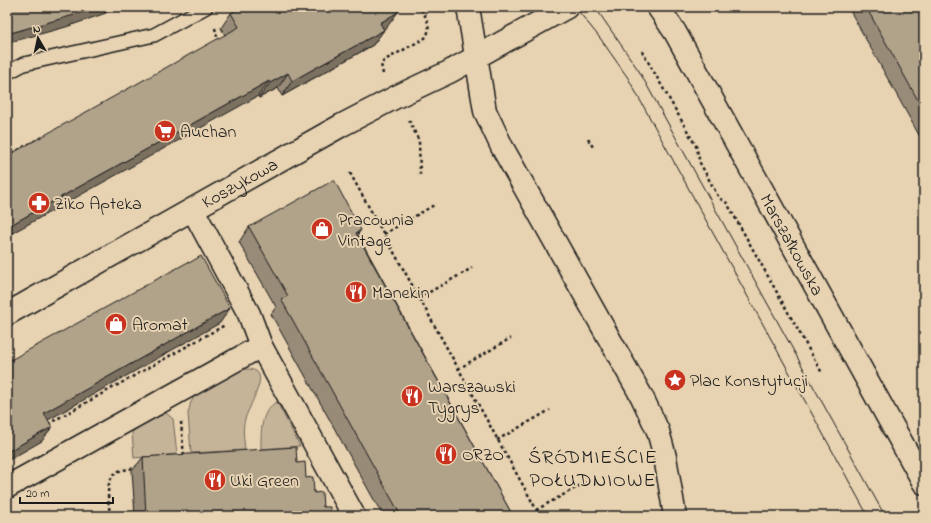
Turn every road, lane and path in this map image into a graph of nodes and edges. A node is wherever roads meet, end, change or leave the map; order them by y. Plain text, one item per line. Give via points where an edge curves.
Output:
1 (206, 7) edge
2 (420, 7) edge
3 (468, 7) edge
4 (567, 7) edge
5 (658, 7) edge
6 (214, 24) dead end
7 (211, 45) edge
8 (642, 51) dead end
9 (476, 57) junction
10 (382, 72) dead end
11 (7, 73) edge
12 (412, 126) dead end
13 (41, 137) edge
14 (588, 139) dead end
15 (593, 147) dead end
16 (7, 156) edge
17 (350, 173) dead end
18 (420, 175) dead end
19 (436, 204) dead end
20 (193, 210) junction
21 (384, 234) junction
22 (472, 268) dead end
23 (419, 298) junction
24 (7, 314) edge
25 (230, 322) edge
26 (511, 338) dead end
27 (261, 346) junction
28 (458, 369) junction
29 (822, 373) dead end
30 (178, 392) junction
31 (550, 410) dead end
32 (46, 424) edge
33 (498, 440) junction
34 (185, 461) edge
35 (140, 464) dead end
36 (590, 480) dead end
37 (924, 483) edge
38 (7, 487) edge
39 (536, 510) junction
40 (842, 512) dead end
41 (838, 514) dead end
42 (110, 516) edge
43 (354, 516) edge
44 (540, 516) edge
45 (675, 516) edge

1 - 11 lane via 154,35 24,64
2 - 10 path via 427,19 428,34 385,60 381,64
3 - 9 street
4 - 9 street
5 - 37 street, Marszałkowska via 675,32
6 - 7 path via 218,41
8 - 29 path via 696,146 700,163 719,198 727,203
9 - 20 street, Koszykowa via 354,119
9 - 45 street via 485,111 495,133 642,397 658,431 671,484
12 - 18 path via 419,142
13 - 16 path
14 - 15 path
17 - 21 path
19 - 21 path
20 - 24 street, Koszykowa
20 - 27 street via 250,314
21 - 23 path
22 - 23 path
23 - 28 path
25 - 32 path
26 - 28 path
27 - 30 street
27 - 43 street
28 - 33 path
30 - 34 path
30 - 38 street
31 - 33 path
33 - 39 path
35 - 42 path via 112,476 108,489
36 - 39 path
39 - 44 path
40 - 41 path

